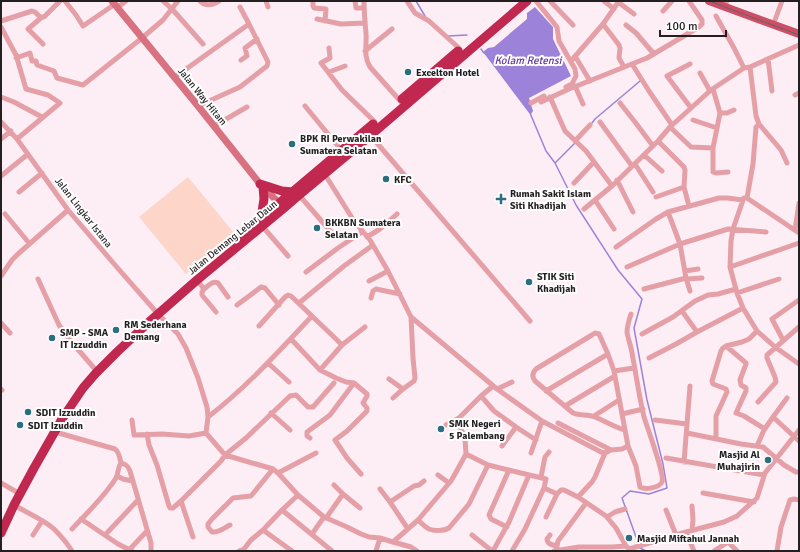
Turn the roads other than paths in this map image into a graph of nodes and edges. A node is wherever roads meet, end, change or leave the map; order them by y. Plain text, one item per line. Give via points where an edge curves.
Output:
1 (60, 1) edge
2 (65, 1) edge
3 (126, 1) edge
4 (163, 1) edge
5 (178, 1) edge
6 (200, 1) edge
7 (219, 1) edge
8 (266, 1) edge
9 (313, 1) edge
10 (355, 1) edge
11 (364, 1) edge
12 (407, 1) edge
13 (518, 1) edge
14 (526, 1) edge
15 (536, 1) edge
16 (550, 1) edge
17 (604, 1) edge
18 (672, 1) edge
19 (689, 1) edge
20 (709, 1) edge
21 (782, 1) edge
22 (619, 2) edge
23 (724, 2) edge
24 (115, 4) edge
25 (240, 7) dead end
26 (268, 7) dead end
27 (364, 8) junction
28 (172, 9) junction
29 (614, 9) junction
30 (663, 11) dead end
31 (634, 14) dead end
32 (716, 16) dead end
33 (42, 17) junction
34 (317, 18) dead end
35 (775, 20) junction
36 (1, 21) edge
37 (324, 21) junction
38 (365, 23) junction
39 (249, 24) junction
40 (603, 24) junction
41 (573, 25) dead end
42 (626, 25) dead end
43 (1, 27) edge
44 (799, 28) edge
45 (392, 29) dead end
46 (799, 34) edge
47 (142, 38) junction
48 (257, 39) junction
49 (43, 44) dead end
50 (203, 44) dead end
51 (799, 45) edge
52 (329, 48) dead end
53 (460, 49) junction
54 (365, 51) junction
55 (654, 54) junction
56 (575, 56) junction
57 (16, 59) junction
58 (768, 59) junction
59 (241, 60) dead end
60 (571, 61) junction
61 (632, 64) junction
62 (690, 64) dead end
63 (345, 66) dead end
64 (624, 67) junction
65 (750, 67) junction
66 (744, 68) junction
67 (329, 72) junction
68 (700, 73) dead end
69 (175, 77) junction
70 (590, 81) junction
71 (575, 86) junction
72 (711, 90) junction
73 (772, 91) dead end
74 (1, 97) edge
75 (550, 97) junction
76 (541, 102) dead end
77 (402, 103) junction
78 (531, 103) dead end
79 (620, 103) dead end
80 (583, 104) dead end
81 (198, 106) junction
82 (305, 106) dead end
83 (247, 107) dead end
84 (691, 108) junction
85 (734, 110) dead end
86 (720, 114) junction
87 (42, 117) junction
88 (693, 120) dead end
89 (1, 122) edge
90 (375, 122) junction
91 (600, 122) dead end
92 (759, 124) junction
93 (590, 125) dead end
94 (214, 126) junction
95 (671, 126) junction
96 (717, 128) junction
97 (11, 131) junction
98 (370, 135) junction
99 (1, 139) edge
100 (17, 139) junction
101 (576, 141) junction
102 (658, 141) junction
103 (653, 146) junction
104 (713, 148) junction
105 (342, 151) junction
106 (28, 154) junction
107 (644, 155) junction
108 (594, 162) junction
109 (787, 163) dead end
110 (634, 165) junction
111 (322, 171) junction
112 (662, 171) dead end
113 (728, 172) dead end
114 (42, 173) junction
115 (1, 176) edge
116 (617, 180) junction
117 (574, 183) dead end
118 (262, 186) junction
119 (612, 186) junction
120 (684, 187) junction
121 (19, 192) dead end
122 (296, 193) junction
123 (745, 199) junction
124 (595, 200) junction
125 (799, 203) edge
126 (282, 206) junction
127 (689, 206) junction
128 (584, 209) dead end
129 (68, 210) junction
130 (633, 212) dead end
131 (668, 212) junction
132 (5, 214) dead end
133 (397, 214) dead end
134 (262, 222) junction
135 (614, 229) dead end
136 (733, 229) junction
137 (797, 231) edge
138 (362, 232) junction
139 (766, 232) dead end
140 (332, 233) dead end
141 (367, 237) junction
142 (29, 243) junction
143 (799, 243) edge
144 (680, 244) junction
145 (373, 245) junction
146 (616, 247) dead end
147 (288, 256) dead end
148 (627, 267) dead end
149 (730, 267) junction
150 (698, 269) dead end
151 (388, 270) junction
152 (685, 271) junction
153 (306, 272) dead end
154 (1, 276) edge
155 (686, 278) junction
156 (702, 278) dead end
157 (38, 279) dead end
158 (779, 279) dead end
159 (197, 280) junction
160 (369, 281) dead end
161 (204, 289) junction
162 (644, 289) dead end
163 (690, 291) dead end
164 (737, 291) junction
165 (400, 294) junction
166 (228, 297) dead end
167 (371, 298) dead end
168 (799, 300) edge
169 (299, 303) junction
170 (237, 305) dead end
171 (279, 305) junction
172 (743, 308) junction
173 (682, 311) junction
174 (157, 312) junction
175 (216, 312) dead end
176 (630, 314) dead end
177 (312, 316) junction
178 (411, 317) junction
179 (530, 321) dead end
180 (1, 323) edge
181 (259, 326) dead end
182 (365, 327) dead end
183 (799, 327) edge
184 (757, 331) junction
185 (697, 332) junction
186 (10, 333) dead end
187 (642, 334) dead end
188 (291, 339) junction
189 (784, 340) junction
190 (342, 345) junction
191 (726, 346) junction
192 (775, 347) junction
193 (608, 354) junction
194 (649, 358) dead end
195 (268, 363) junction
196 (799, 364) edge
197 (94, 368) junction
198 (634, 368) junction
199 (320, 370) junction
200 (614, 374) junction
201 (389, 378) dead end
202 (289, 382) dead end
203 (512, 382) dead end
204 (334, 383) dead end
205 (354, 383) junction
206 (690, 386) dead end
207 (495, 388) junction
208 (403, 389) junction
209 (546, 391) junction
210 (481, 396) junction
211 (393, 398) dead end
212 (787, 398) dead end
213 (619, 400) junction
214 (758, 402) dead end
215 (565, 406) junction
216 (643, 409) junction
217 (271, 413) junction
218 (622, 414) junction
219 (594, 416) junction
220 (208, 417) junction
221 (773, 417) junction
222 (459, 418) junction
223 (132, 420) dead end
224 (655, 420) dead end
225 (542, 421) junction
226 (558, 423) dead end
227 (687, 424) junction
228 (446, 425) dead end
229 (516, 427) junction
230 (765, 429) junction
231 (290, 430) dead end
232 (625, 430) junction
233 (799, 430) edge
234 (55, 432) junction
235 (206, 433) junction
236 (572, 433) junction
237 (686, 433) junction
238 (147, 434) junction
239 (794, 437) junction
240 (310, 438) dead end
241 (716, 439) junction
242 (536, 440) junction
243 (799, 441) edge
244 (502, 446) dead end
245 (628, 446) junction
246 (757, 446) junction
247 (611, 450) junction
248 (549, 452) dead end
249 (316, 453) dead end
250 (532, 453) dead end
251 (605, 453) junction
252 (466, 454) junction
253 (225, 455) junction
254 (666, 458) dead end
255 (776, 458) junction
256 (684, 462) junction
257 (121, 463) junction
258 (488, 465) junction
259 (273, 469) junction
260 (509, 470) junction
261 (799, 472) edge
262 (278, 473) junction
263 (361, 474) dead end
264 (438, 475) dead end
265 (529, 475) junction
266 (764, 475) junction
267 (117, 476) junction
268 (541, 477) junction
269 (132, 481) junction
270 (424, 481) dead end
271 (1, 483) edge
272 (449, 483) junction
273 (334, 485) dead end
274 (544, 488) junction
275 (380, 489) dead end
276 (18, 492) junction
277 (703, 493) dead end
278 (343, 494) junction
279 (557, 494) junction
280 (298, 495) junction
281 (578, 497) junction
282 (138, 500) junction
283 (799, 500) edge
284 (181, 501) junction
285 (390, 502) junction
286 (754, 502) junction
287 (586, 503) junction
288 (14, 505) junction
289 (692, 506) dead end
290 (360, 508) dead end
291 (625, 509) dead end
292 (282, 510) junction
293 (666, 510) dead end
294 (325, 517) junction
295 (546, 517) dead end
296 (607, 517) junction
297 (1, 519) edge
298 (81, 519) junction
299 (418, 520) junction
300 (42, 521) junction
301 (230, 525) dead end
302 (507, 527) junction
303 (408, 528) junction
304 (72, 529) dead end
305 (147, 530) junction
306 (264, 530) junction
307 (692, 530) junction
308 (1, 532) edge
309 (686, 532) junction
310 (312, 534) junction
311 (33, 535) dead end
312 (472, 535) dead end
313 (550, 535) dead end
314 (676, 535) junction
315 (105, 536) junction
316 (193, 537) dead end
317 (380, 538) junction
318 (393, 542) junction
319 (630, 548) edge
320 (556, 549) edge
321 (130, 550) edge
322 (243, 550) edge
323 (72, 551) edge
324 (151, 551) edge
325 (292, 551) edge
326 (332, 551) edge
327 (376, 551) edge
328 (417, 551) edge
329 (493, 551) edge
330 (512, 551) edge
331 (694, 551) edge
332 (714, 551) edge
333 (737, 551) edge
334 (777, 551) edge

1 - 33 street
2 - 24 street via 83,26
3 - 24 street
4 - 28 street
5 - 28 street
6 - 7 street via 208,5
8 - 26 street
9 - 37 street via 314,8 326,9
10 - 27 street via 356,8
11 - 27 street
12 - 53 street via 415,13 429,21
13 - 53 highway, Jalan Demang Lebar Daun
14 - 77 highway, Jalan Demang Lebar Daun
15 - 60 street via 557,27 559,41
16 - 41 street
17 - 29 street
18 - 30 street
19 - 55 street via 702,24
20 - 46 main road
21 - 35 street
22 - 29 street
22 - 31 street
23 - 35 main road
24 - 47 street, Jalan Way Hitam
25 - 39 street
27 - 38 street
28 - 47 street
28 - 50 street
29 - 40 street
32 - 66 street
33 - 36 street via 30,11
33 - 49 street via 28,29
34 - 37 street
35 - 44 main road
37 - 38 street via 341,24
38 - 54 street
39 - 48 street
39 - 69 street
40 - 56 street
40 - 64 street via 619,45
42 - 55 street
43 - 57 street
45 - 54 street
47 - 57 street via 83,85 56,78 54,71 32,61 30,52
47 - 69 street, Jalan Way Hitam
48 - 59 street via 245,48 247,55
48 - 81 street via 268,62 267,66 240,87
51 - 58 street
52 - 67 street via 330,58 322,63
53 - 77 highway, Jalan Demang Lebar Daun
54 - 77 street via 370,67
55 - 61 street
56 - 60 street
56 - 70 street
57 - 87 street via 26,89 48,95 60,103
58 - 65 street
58 - 73 street
60 - 78 street via 576,72 572,84
61 - 64 street
61 - 95 street
62 - 84 street via 668,76
63 - 67 street
64 - 70 street
65 - 66 street
65 - 92 street
66 - 72 street
67 - 90 street via 342,90
68 - 72 street
69 - 81 street, Jalan Way Hitam
70 - 71 street
71 - 75 street
71 - 80 street
72 - 84 street
72 - 86 street
74 - 87 street
75 - 76 street
75 - 101 street via 566,132
77 - 90 highway, Jalan Demang Lebar Daun
77 - 98 highway, Jalan Demang Lebar Daun
79 - 103 street
81 - 94 street, Jalan Way Hitam
82 - 105 street
83 - 94 street
84 - 95 street
85 - 86 street
86 - 96 street
87 - 100 street
88 - 96 street
89 - 97 street, Jalan Lingkar Istana
90 - 105 highway, Jalan Demang Lebar Daun
91 - 110 street
92 - 109 street via 781,150
92 - 123 street via 756,128 753,164
93 - 101 street
94 - 118 street, Jalan Way Hitam
95 - 102 street
95 - 104 street via 691,147
96 - 104 street
97 - 99 street
97 - 100 street, Jalan Lingkar Istana
98 - 111 highway, Jalan Demang Lebar Daun
98 - 179 street
100 - 106 street, Jalan Lingkar Istana
101 - 108 street
102 - 103 street
102 - 120 street via 684,167
103 - 107 street
104 - 113 street via 713,172
105 - 111 highway, Jalan Demang Lebar Daun
106 - 114 street, Jalan Lingkar Istana
106 - 115 street
107 - 110 street
107 - 112 street
108 - 117 street
108 - 119 street
110 - 116 street
110 - 120 street via 654,195
111 - 122 highway, Jalan Demang Lebar Daun
111 - 138 street
114 - 121 street
114 - 129 street, Jalan Lingkar Istana
116 - 119 street
116 - 130 street
118 - 122 highway
118 - 126 street, Jalan Way Hitam
118 - 134 highway
119 - 124 street
120 - 127 street
122 - 126 highway, Jalan Demang Lebar Daun
122 - 140 street
123 - 127 street via 719,198
123 - 136 street
123 - 137 street
124 - 128 street
124 - 135 street
125 - 137 street
126 - 134 highway, Jalan Demang Lebar Daun
127 - 131 street
129 - 142 street
129 - 174 street, Jalan Lingkar Istana
131 - 144 street
131 - 146 street
132 - 142 street
133 - 141 street
134 - 147 street
134 - 159 highway, Jalan Demang Lebar Daun
134 - 174 highway, Jalan Demang Lebar Daun via 186,282
136 - 139 street
136 - 144 street
136 - 149 street
138 - 141 street
138 - 153 street
141 - 145 street
142 - 154 street
143 - 149 street
144 - 148 street
144 - 152 street
145 - 151 street
145 - 169 street
149 - 164 street
150 - 152 street
151 - 160 street
151 - 165 street
152 - 155 street
155 - 156 street
155 - 162 street
155 - 163 street
157 - 197 street via 59,325
158 - 164 street
159 - 161 street
159 - 174 highway, Jalan Demang Lebar Daun
161 - 166 street via 216,282
161 - 175 street via 202,295
164 - 172 street
164 - 173 street via 708,295
165 - 167 street via 376,289
165 - 178 street
168 - 189 street via 772,319
169 - 171 street via 290,295
169 - 177 street
170 - 171 street via 261,287 265,288
171 - 181 street
172 - 184 street
172 - 185 street
173 - 185 street
173 - 187 street
174 - 197 highway, Jalan Demang Lebar Daun via 114,347
174 - 220 street, Jalan Lingkar Istana via 182,340 198,378
174 - 234 highway, Jalan Demang Lebar Daun via 96,373 73,402
176 - 198 street via 627,333
177 - 188 street
177 - 190 street
178 - 207 street
178 - 208 street via 415,378
180 - 186 street
182 - 190 street
183 - 189 street
184 - 191 street via 749,339
184 - 192 street
185 - 194 street
188 - 195 street
188 - 199 street
189 - 192 street
190 - 199 street
191 - 230 street via 746,363 740,380 746,391 736,413
191 - 241 street via 721,351 712,382 727,392 716,416
192 - 196 street
192 - 214 street via 766,357 776,382
193 - 200 street
193 - 209 street
193 - 209 street via 599,334 595,333 536,368 533,378
195 - 202 street
195 - 220 street
197 - 276 highway, Jalan Demang Lebar Daun via 49,429
198 - 200 street
198 - 216 street
199 - 205 street
200 - 213 street
200 - 215 street
201 - 208 street
203 - 207 street
204 - 217 street via 313,407 308,407 293,395
205 - 240 street via 330,415 307,432
205 - 263 street via 367,394 363,403 367,410 335,440
206 - 227 street
207 - 210 street
207 - 225 street
208 - 211 street
209 - 215 street
210 - 222 street
210 - 229 street via 494,411
212 - 221 street
213 - 218 street
213 - 219 street
215 - 219 street via 577,415
216 - 218 street
216 - 245 street via 663,480 661,484 648,489 640,487 636,466
217 - 231 street
217 - 253 street
218 - 232 street
219 - 232 street
220 - 235 street, Jalan Lingkar Istana
221 - 230 street
221 - 239 street
222 - 228 street
222 - 252 street
223 - 238 street via 134,435
224 - 227 street
225 - 236 street
225 - 242 street
226 - 236 street
227 - 237 street
229 - 242 street
229 - 244 street
230 - 246 street
232 - 245 street
233 - 239 street
234 - 257 street via 115,449
234 - 276 highway, Jalan Demang Lebar Daun
235 - 238 street via 189,436
235 - 253 street
236 - 247 street
236 - 251 street
237 - 241 street
237 - 256 street
238 - 284 street via 170,508
239 - 243 street
239 - 255 street
241 - 246 street
242 - 250 street
245 - 247 street
246 - 255 street via 766,449
247 - 251 street
248 - 268 street via 545,457
249 - 262 street
251 - 281 street via 595,478
252 - 258 street
252 - 272 street
253 - 259 street
253 - 284 street
254 - 256 street
255 - 261 street
255 - 266 street
256 - 266 street
257 - 267 street
257 - 269 street via 128,467
258 - 260 street
258 - 299 street via 469,504 449,528 428,528
259 - 262 street
259 - 301 street via 251,496 233,498 212,519 208,527 212,532 218,532
260 - 265 street
260 - 302 street via 490,515 491,519
262 - 280 street
264 - 272 street
265 - 268 street
265 - 302 street
266 - 286 street
267 - 269 street
267 - 298 street
268 - 274 street via 546,478
269 - 282 street
270 - 285 street
271 - 276 street
272 - 299 street
273 - 278 street
274 - 279 street
274 - 330 street via 525,530
275 - 285 street
276 - 288 highway, Jalan Demang Lebar Daun
276 - 297 highway, Jalan Demang Lebar Daun
277 - 286 street
278 - 290 street
278 - 294 street
279 - 281 street via 564,490
279 - 295 street
280 - 292 street
280 - 294 street
281 - 287 street
282 - 305 street
282 - 315 street
283 - 334 street via 790,500
284 - 316 street
285 - 303 street
286 - 307 street via 737,516 724,522
287 - 296 street
287 - 320 street via 558,541
288 - 300 street
288 - 308 highway, Jalan Demang Lebar Daun
289 - 307 street
291 - 296 street
292 - 306 street
292 - 310 street
293 - 314 street
294 - 310 street
294 - 317 street via 361,534
296 - 319 street
298 - 304 street
298 - 315 street
299 - 303 street
300 - 311 street
300 - 323 street via 54,528
302 - 329 street
303 - 318 street
305 - 321 street
305 - 324 street
306 - 322 street
306 - 325 street
307 - 309 street
309 - 314 street
309 - 331 street
310 - 326 street
312 - 329 street
313 - 320 street via 547,541
314 - 319 street
315 - 321 street
317 - 318 street
317 - 327 street
318 - 328 street
319 - 320 street via 579,546
332 - 333 street via 728,542

